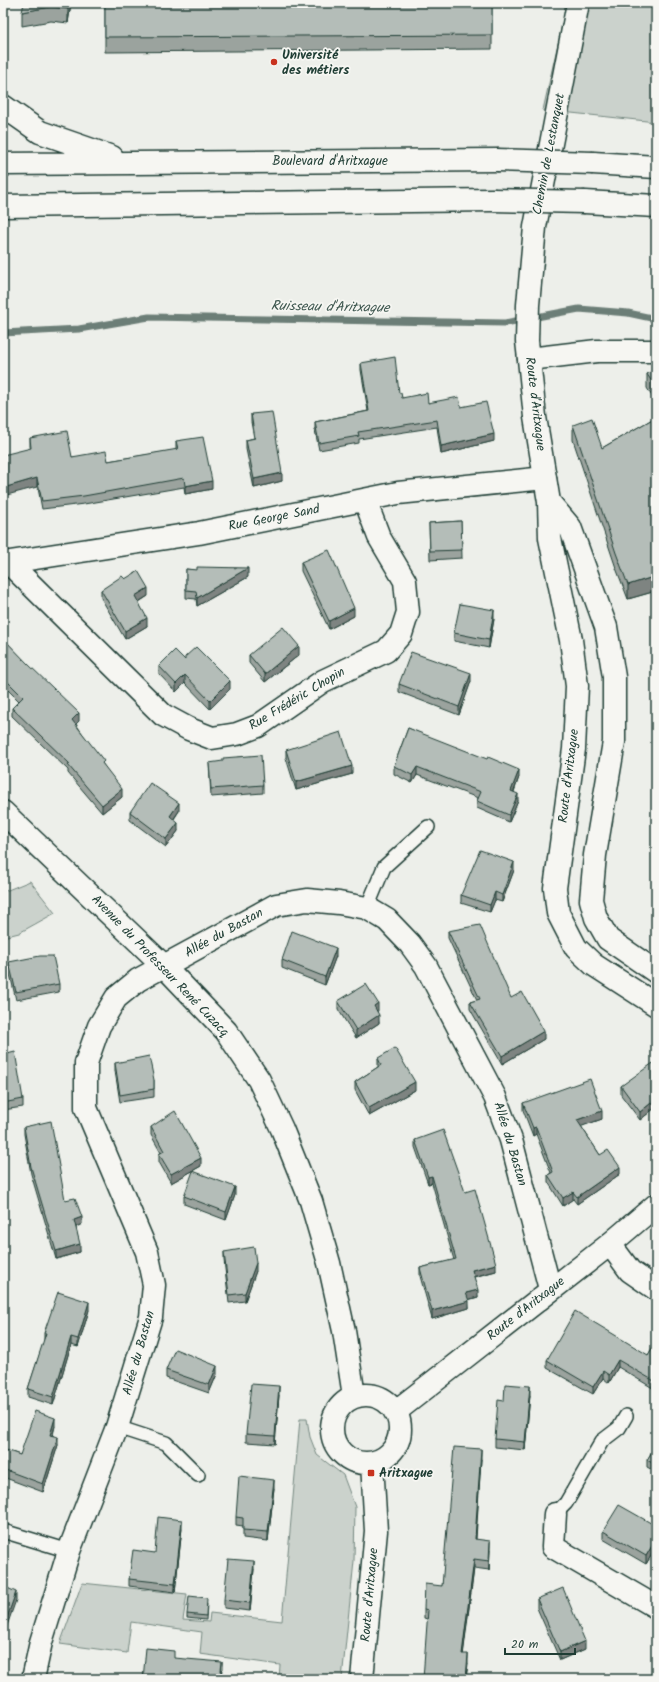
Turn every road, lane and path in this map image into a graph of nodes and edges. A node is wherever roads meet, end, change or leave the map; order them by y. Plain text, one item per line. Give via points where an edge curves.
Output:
1 (578, 3) edge
2 (3, 106) edge
3 (130, 162) junction
4 (3, 164) edge
5 (656, 167) edge
6 (3, 206) edge
7 (656, 206) edge
8 (528, 305) joint
9 (656, 351) edge
10 (529, 359) junction
11 (545, 478) junction
12 (365, 500) junction
13 (549, 502) junction
14 (6, 563) edge
15 (3, 812) edge
16 (428, 827) dead end
17 (367, 908) junction
18 (164, 966) junction
19 (656, 972) edge
20 (656, 1005) edge
21 (656, 1205) edge
22 (610, 1244) junction
23 (550, 1289) junction
24 (656, 1289) edge
25 (354, 1396) junction
26 (395, 1412) junction
27 (626, 1416) dead end
28 (117, 1427) junction
29 (372, 1463) junction
30 (198, 1475) dead end
31 (555, 1514) joint
32 (3, 1531) edge
33 (69, 1551) junction
34 (656, 1608) edge
35 (33, 1679) edge
36 (362, 1679) edge

1 - 8 street, Chemin de Lestanquet via 535,227
2 - 3 street via 40,132
3 - 4 street, Boulevard d'Aritxague
3 - 5 street, Boulevard d'Aritxague, bridge via 497,160
6 - 7 street, bridge via 493,200
8 - 10 street, Route d'Aritxague
9 - 10 street via 597,351
10 - 11 street, Route d'Aritxague
11 - 12 street, Rue George Sand via 398,493
11 - 13 street, Route d'Aritxague
12 - 14 street, Rue George Sand via 199,533
12 - 14 street, Rue Frédéric Chopin via 379,537 405,581 408,612 401,634 386,651 322,681 258,726 238,734 212,738 163,715
13 - 19 street via 570,527 606,627 614,677 614,742 595,855 591,900 596,918 608,939
13 - 20 street, Route d'Aritxague via 550,538 572,640 577,686 574,750 555,888 558,912 576,948 594,965
15 - 18 street, Avenue du Professeur René Cuzacq
16 - 17 lane via 384,867
17 - 18 street, Allée du Bastan via 307,900 276,905
17 - 23 street, Allée du Bastan via 387,920 410,944 426,966 496,1097 511,1140
18 - 25 street, Avenue du Professeur René Cuzacq via 226,1032 259,1080 282,1129 311,1201 329,1262
18 - 28 street, Allée du Bastan via 138,980 116,998 99,1026 86,1063 86,1108 147,1252 154,1284 151,1317
21 - 22 street, Route d'Aritxague
22 - 23 street, Route d'Aritxague
22 - 24 street via 630,1271
23 - 26 street, Route d'Aritxague
25 - 26 street via 373,1395 390,1404
25 - 29 street via 338,1409 333,1418 332,1438 345,1458 358,1463
26 - 29 street via 400,1428 397,1444 382,1460
27 - 31 lane via 619,1428 602,1441 566,1503
28 - 30 lane via 166,1443
28 - 33 street, Allée du Bastan
29 - 36 street, Route d'Aritxague via 376,1531
31 - 34 street via 553,1547
32 - 33 lane
33 - 35 street, Allée du Bastan

